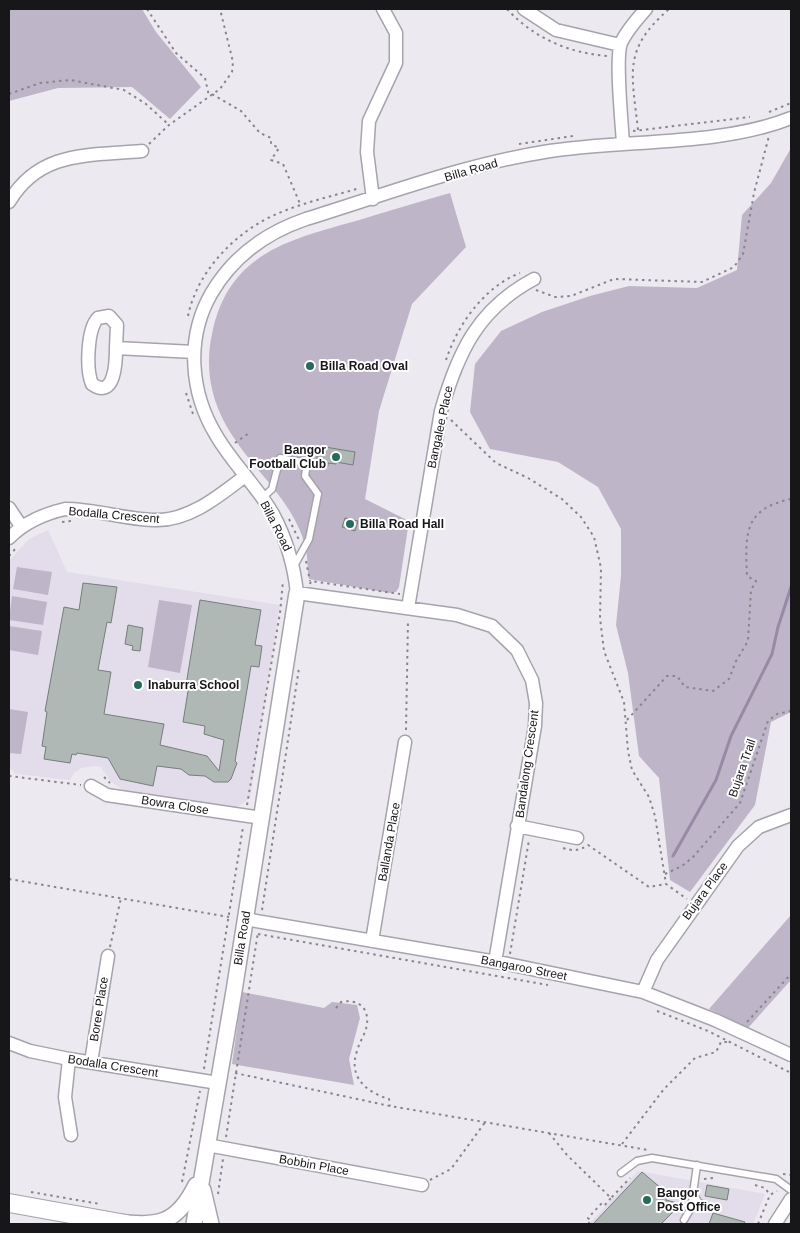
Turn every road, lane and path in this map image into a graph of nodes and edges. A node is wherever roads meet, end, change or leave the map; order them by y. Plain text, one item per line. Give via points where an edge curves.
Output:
1 (147, 9) edge
2 (220, 9) edge
3 (384, 9) edge
4 (524, 9) edge
5 (646, 9) edge
6 (669, 9) edge
7 (620, 45) junction
8 (9, 94) edge
9 (212, 94) junction
10 (209, 97) junction
11 (791, 102) edge
12 (769, 112) dead end
13 (750, 117) dead end
14 (791, 118) edge
15 (169, 125) junction
16 (771, 126) junction
17 (638, 130) junction
18 (577, 136) dead end
19 (623, 138) junction
20 (514, 145) dead end
21 (142, 151) joint
22 (371, 185) junction
23 (374, 198) junction
24 (9, 202) edge
25 (301, 205) junction
26 (306, 219) junction
27 (529, 281) joint
28 (188, 321) dead end
29 (116, 348) junction
30 (194, 352) junction
31 (186, 388) dead end
32 (441, 410) junction
33 (196, 421) dead end
34 (245, 476) junction
35 (262, 498) junction
36 (791, 499) edge
37 (9, 508) edge
38 (22, 526) junction
39 (9, 538) edge
40 (294, 566) junction
41 (283, 576) dead end
42 (303, 594) junction
43 (409, 602) junction
44 (298, 663) dead end
45 (791, 711) edge
46 (627, 720) junction
47 (405, 742) joint
48 (9, 776) edge
49 (91, 786) joint
50 (791, 814) edge
51 (245, 816) junction
52 (262, 818) junction
53 (517, 826) junction
54 (530, 829) junction
55 (577, 838) dead end
56 (588, 845) dead end
57 (664, 874) junction
58 (9, 879) edge
59 (666, 884) junction
60 (121, 898) junction
61 (695, 905) junction
62 (229, 916) junction
63 (254, 925) junction
64 (372, 941) junction
65 (108, 956) joint
66 (495, 962) junction
67 (508, 964) junction
68 (791, 974) edge
69 (555, 986) dead end
70 (643, 992) junction
71 (336, 1008) dead end
72 (657, 1010) dead end
73 (739, 1030) junction
74 (731, 1042) junction
75 (9, 1043) edge
76 (791, 1055) edge
77 (69, 1059) junction
78 (91, 1062) junction
79 (791, 1073) edge
80 (224, 1075) junction
81 (202, 1080) junction
82 (390, 1106) junction
83 (486, 1122) junction
84 (550, 1134) junction
85 (71, 1135) dead end
86 (207, 1145) junction
87 (621, 1145) junction
88 (657, 1152) dead end
89 (204, 1161) junction
90 (697, 1166) junction
91 (634, 1173) dead end
92 (621, 1174) dead end
93 (782, 1174) dead end
94 (791, 1175) edge
95 (695, 1178) junction
96 (722, 1179) dead end
97 (747, 1183) dead end
98 (422, 1185) joint
99 (180, 1188) dead end
100 (791, 1190) edge
101 (25, 1191) dead end
102 (693, 1194) junction
103 (611, 1198) junction
104 (791, 1200) edge
105 (9, 1203) edge
106 (102, 1205) dead end
107 (709, 1207) dead end
108 (9, 1212) edge
109 (684, 1220) dead end
110 (119, 1223) edge
111 (72, 1224) edge
112 (194, 1224) edge
113 (211, 1224) edge
114 (588, 1224) edge
115 (758, 1224) edge
116 (774, 1224) edge

1 - 10 path via 176,53 205,78
2 - 9 path via 232,67 225,84
3 - 22 street via 396,33 396,63 369,121 367,152
4 - 7 street via 556,30
5 - 7 street
6 - 17 path via 643,35 636,51 632,75
7 - 19 street
8 - 15 path via 40,83 70,80 124,90
9 - 10 path
9 - 25 path via 241,111 260,133 271,138 271,144 279,148 271,160 283,164
10 - 15 path
11 - 12 path
13 - 17 path
14 - 16 street, Billa Road
15 - 21 path
16 - 19 street, Billa Road via 728,134
16 - 27 path via 743,254 734,268 702,282 614,280 571,296 555,297
17 - 19 path
18 - 20 path
19 - 23 street, Billa Road via 507,160
21 - 24 street via 78,156 52,163 29,178
22 - 23 street
22 - 25 path
23 - 26 street, Billa Road
25 - 26 path
25 - 28 path via 277,213 245,232 213,263 191,303
26 - 30 street, Billa Road via 257,241 223,273 204,308
27 - 32 street, Bangalee Place via 485,315 465,343
29 - 29 street via 113,378 104,388 97,387 92,384 88,368 92,328 98,318 109,316 117,325
29 - 30 street
30 - 34 street, Billa Road via 199,401 215,434
31 - 33 path via 188,405
32 - 43 street, Bangalee Place
32 - 46 path via 496,463 528,478 562,500 581,517 594,537 601,568 600,618 604,650 624,702
34 - 35 street, Billa Road
34 - 38 street, Bodalla Crescent via 216,498 172,519 155,521 65,510 37,517
35 - 40 street, Billa Road via 280,527
35 - 40 lane via 272,489 280,458 307,463 305,476 318,494 309,539
36 - 46 path via 763,508 753,518 748,532 747,576 756,581 751,590 748,641 729,679 713,692 685,687 677,676 667,676
37 - 38 street
38 - 39 street, Bodalla Crescent
40 - 42 street, Billa Road
41 - 51 path via 280,613
42 - 43 street, Bandalong Crescent
42 - 43 path via 311,581
42 - 52 street, Billa Road
43 - 47 path
43 - 53 street, Bandalong Crescent via 492,626 517,650 532,680 535,726
44 - 63 path via 300,674
45 - 57 path, Bujara Trail via 777,714 768,722 740,803 693,857
46 - 57 path via 632,770 649,797 655,816
47 - 64 street, Ballanda Place
48 - 49 path
49 - 51 street, Bowra Close via 106,795
50 - 61 street, Bujara Place via 770,821 749,835
51 - 52 street, Bowra Close
51 - 62 path
52 - 63 street, Billa Road
53 - 54 street
53 - 66 street, Bandalong Crescent
54 - 55 street
54 - 67 path
56 - 59 path via 649,887
57 - 59 path
58 - 60 path
59 - 61 path
60 - 62 path
60 - 65 path
61 - 70 street, Bujara Place via 657,960
62 - 81 path
63 - 64 street, Bangaroo Street
63 - 69 path
63 - 80 street, Billa Road
63 - 80 path
64 - 66 street, Bangaroo Street
65 - 78 street, Boree Place
66 - 67 street, Bangaroo Street
67 - 70 street, Bangaroo Street
68 - 73 path
70 - 73 street, Bangaroo Street
71 - 82 path via 350,1000 359,1002 365,1009 368,1019 354,1066 366,1089 389,1099
72 - 74 path
73 - 74 path
73 - 76 street, Bangaroo Street
74 - 79 path
74 - 87 path via 721,1042 716,1052 695,1058 664,1090
75 - 77 street, Bodalla Crescent
77 - 78 street, Bodalla Crescent
77 - 85 street via 65,1097
78 - 81 street, Bodalla Crescent
80 - 81 street, Bodalla Crescent
80 - 82 path
80 - 86 street, Billa Road
81 - 99 path
82 - 83 path
83 - 84 path
83 - 98 path via 452,1168
84 - 87 path
84 - 103 path
86 - 89 street, Billa Road
86 - 98 street, Bobbin Place
87 - 88 path
89 - 110 street via 189,1199 174,1216 157,1224
89 - 112 street, Billa Road
89 - 113 street via 203,1187
90 - 92 lane via 646,1157
90 - 95 lane
90 - 100 lane via 776,1179
91 - 103 path
93 - 94 path
95 - 96 path
95 - 102 lane
97 - 115 path via 765,1188 770,1195
101 - 106 path
102 - 107 lane via 698,1203
102 - 109 lane via 691,1208
103 - 114 path via 588,1218 591,1221
104 - 116 street
105 - 110 main road
108 - 111 main road

